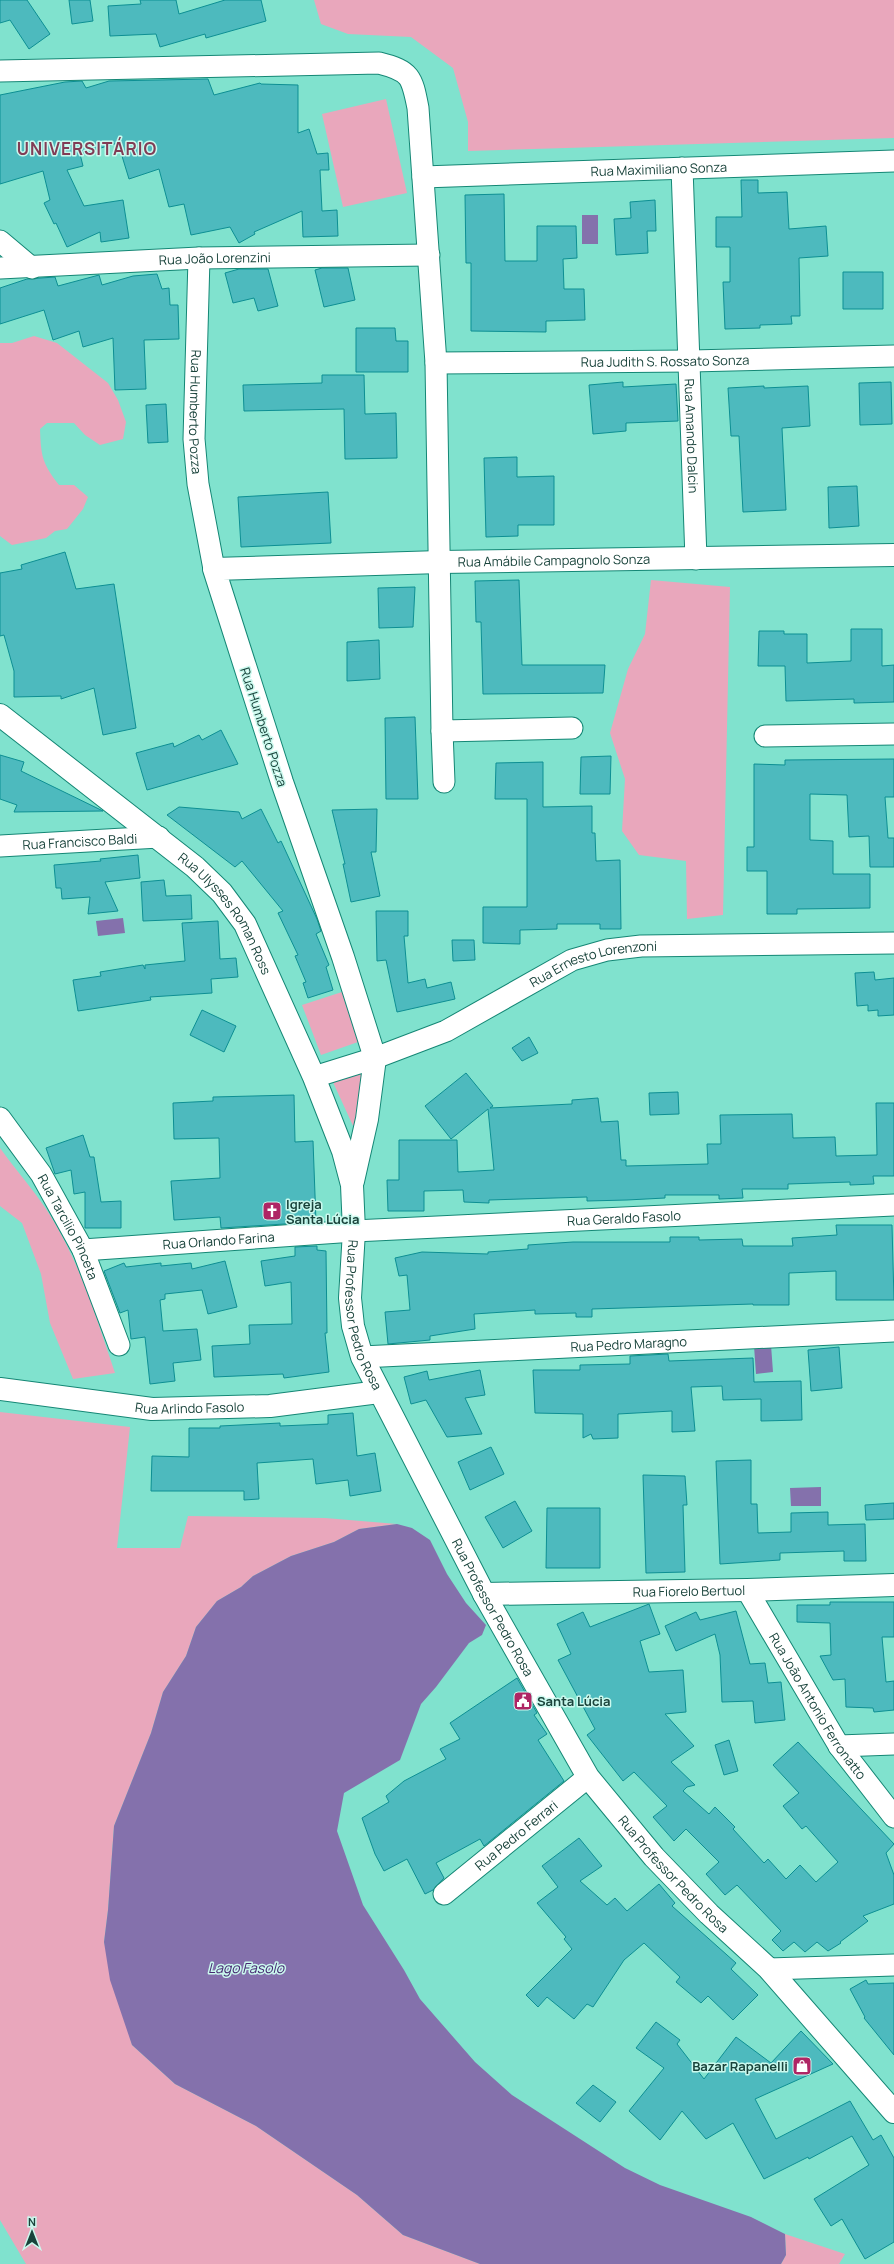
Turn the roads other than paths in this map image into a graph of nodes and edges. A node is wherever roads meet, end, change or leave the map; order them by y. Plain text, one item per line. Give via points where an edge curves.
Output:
1 (0, 71) edge
2 (894, 161) edge
3 (682, 168) junction
4 (423, 177) junction
5 (0, 241) edge
6 (430, 255) junction
7 (199, 258) junction
8 (0, 268) edge
9 (32, 268) junction
10 (894, 356) edge
11 (691, 361) junction
12 (436, 363) junction
13 (894, 555) edge
14 (696, 559) junction
15 (440, 562) junction
16 (214, 569) junction
17 (0, 715) edge
18 (572, 728) dead end
19 (442, 731) junction
20 (894, 734) edge
21 (765, 736) dead end
22 (444, 782) dead end
23 (159, 837) junction
24 (0, 846) edge
25 (894, 943) edge
26 (375, 1058) junction
27 (314, 1077) junction
28 (0, 1118) edge
29 (352, 1185) junction
30 (894, 1205) edge
31 (354, 1231) junction
32 (83, 1250) junction
33 (894, 1332) edge
34 (119, 1345) dead end
35 (362, 1357) junction
36 (0, 1389) edge
37 (379, 1392) junction
38 (894, 1585) edge
39 (747, 1590) junction
40 (484, 1594) junction
41 (894, 1744) edge
42 (839, 1746) junction
43 (588, 1777) junction
44 (894, 1817) edge
45 (444, 1894) dead end
46 (894, 1965) edge
47 (769, 1969) junction
48 (894, 2112) edge

1 - 4 street via 378,63 400,68 413,84 418,108
2 - 3 street, Rua Maximiliano Sonza
3 - 4 street, Rua Maximiliano Sonza
3 - 11 street, Rua Amando Dalcin
4 - 6 street
5 - 9 street
6 - 7 street, Rua João Lorenzini
6 - 12 street
7 - 9 street, Rua João Lorenzini
7 - 16 street, Rua Humberto Pozza via 194,439 198,484
8 - 9 street, Rua João Lorenzini
10 - 11 street, Rua Judith S. Rossato Sonza
11 - 12 street, Rua Judith S. Rossato Sonza
11 - 14 street, Rua Amando Dalcin
12 - 15 street
13 - 14 street, Rua Amábile Campagnolo Sonza
14 - 15 street, Rua Amábile Campagnolo Sonza
15 - 16 street, Rua Amábile Campagnolo Sonza
15 - 19 street
16 - 26 street, Rua Humberto Pozza via 282,782
17 - 23 street, Rua Ulysses Roman Ross
18 - 19 street
19 - 22 street
20 - 21 street
23 - 24 street, Rua Francisco Baldi
23 - 27 street, Rua Ulysses Roman Ross via 196,867 222,893 245,924
25 - 26 street, Rua Ernesto Lorenzoni via 641,946 607,950 572,960 446,1031
26 - 27 street, Rua Ernesto Lorenzoni
26 - 29 street, Rua Humberto Pozza via 367,1119
27 - 29 street, Rua Ulysses Roman Ross via 343,1151
28 - 32 street, Rua Tarcilio Pinceta via 41,1174
29 - 31 street, Rua Professor Pedro Rosa
30 - 31 street, Rua Geraldo Fasolo
31 - 32 street, Rua Orlando Farina
31 - 35 street, Rua Professor Pedro Rosa via 350,1298 353,1326
32 - 34 street, Rua Tarcilio Pinceta
33 - 35 street, Rua Pedro Maragno
35 - 37 street, Rua Professor Pedro Rosa
36 - 37 street, Rua Arlindo Fasolo via 152,1409 270,1406
37 - 40 street, Rua Professor Pedro Rosa
38 - 39 street, Rua Fiorelo Bertuol
39 - 40 street, Rua Fiorelo Bertuol
39 - 42 street, Rua João Antonio Ferronatto
40 - 43 street, Rua Professor Pedro Rosa
41 - 42 street
42 - 44 street, Rua João Antonio Ferronatto
43 - 45 street, Rua Pedro Ferrari
43 - 47 street, Rua Professor Pedro Rosa via 654,1858 708,1914
46 - 47 street
47 - 48 street, Rua Professor Pedro Rosa

